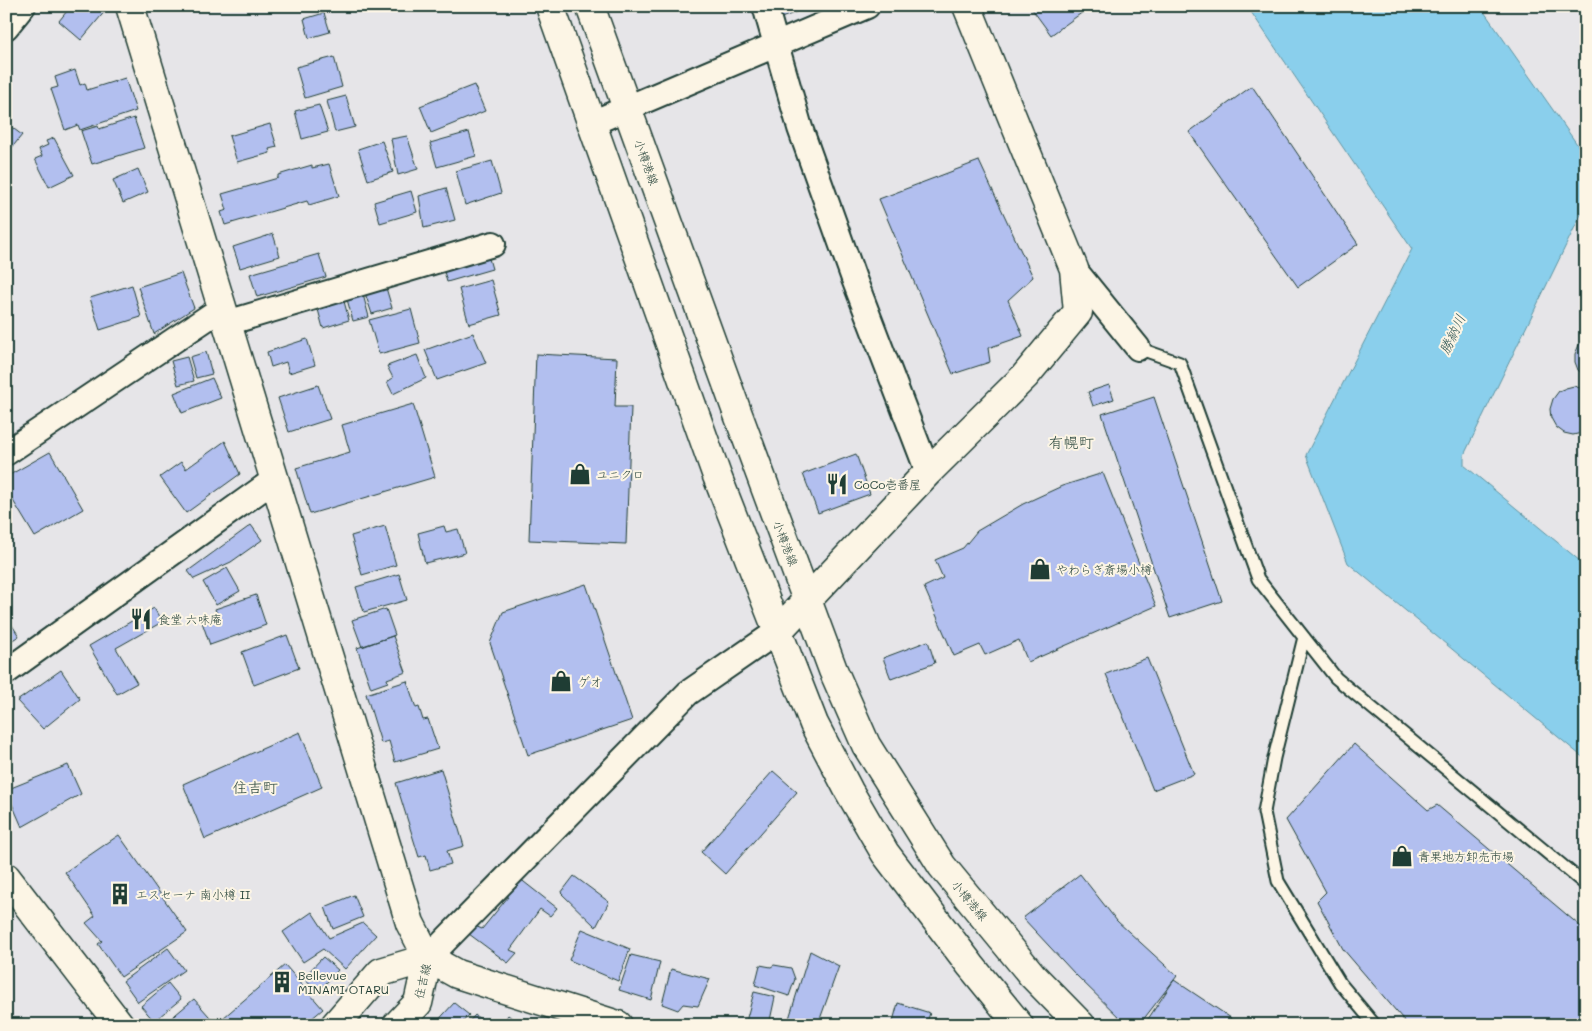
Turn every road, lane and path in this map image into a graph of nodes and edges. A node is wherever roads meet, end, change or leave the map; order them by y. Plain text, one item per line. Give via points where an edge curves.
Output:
1 (23, 6) edge
2 (130, 6) edge
3 (550, 6) edge
4 (590, 6) edge
5 (765, 6) edge
6 (867, 6) edge
7 (967, 6) edge
8 (6, 27) edge
9 (776, 46) junction
10 (627, 107) junction
11 (592, 123) junction
12 (493, 244) dead end
13 (1074, 269) junction
14 (224, 315) junction
15 (1138, 348) joint
16 (6, 453) edge
17 (928, 472) junction
18 (274, 480) junction
19 (807, 600) junction
20 (778, 631) junction
21 (1304, 637) junction
22 (6, 672) edge
23 (6, 877) edge
24 (1586, 885) edge
25 (428, 958) junction
26 (120, 1025) edge
27 (334, 1025) edge
28 (397, 1025) edge
29 (618, 1025) edge
30 (1019, 1025) edge
31 (1081, 1025) edge
32 (1376, 1025) edge

1 - 8 street
2 - 14 street
3 - 11 street
4 - 10 street, 小樽港線
5 - 9 street
6 - 9 street
7 - 13 street
9 - 10 street
9 - 17 street via 800,128
10 - 11 street
10 - 19 street, 小樽港線
11 - 20 street via 717,476
12 - 14 street
13 - 15 street
13 - 17 street via 1078,312 1024,376
14 - 16 street
14 - 18 street
15 - 21 lane via 1180,363 1258,578
17 - 19 street
18 - 22 street
18 - 25 street via 410,922
19 - 20 street
19 - 31 street, 小樽港線 via 866,745 905,809 942,866 1032,975
20 - 25 street via 688,693
20 - 30 street via 814,724 884,853
21 - 24 lane via 1336,678
21 - 32 lane via 1264,812 1278,881 1340,983
23 - 26 street
25 - 27 street, 住吉線 via 381,972
25 - 28 street, 住吉線 via 418,1003
25 - 29 street via 457,974

